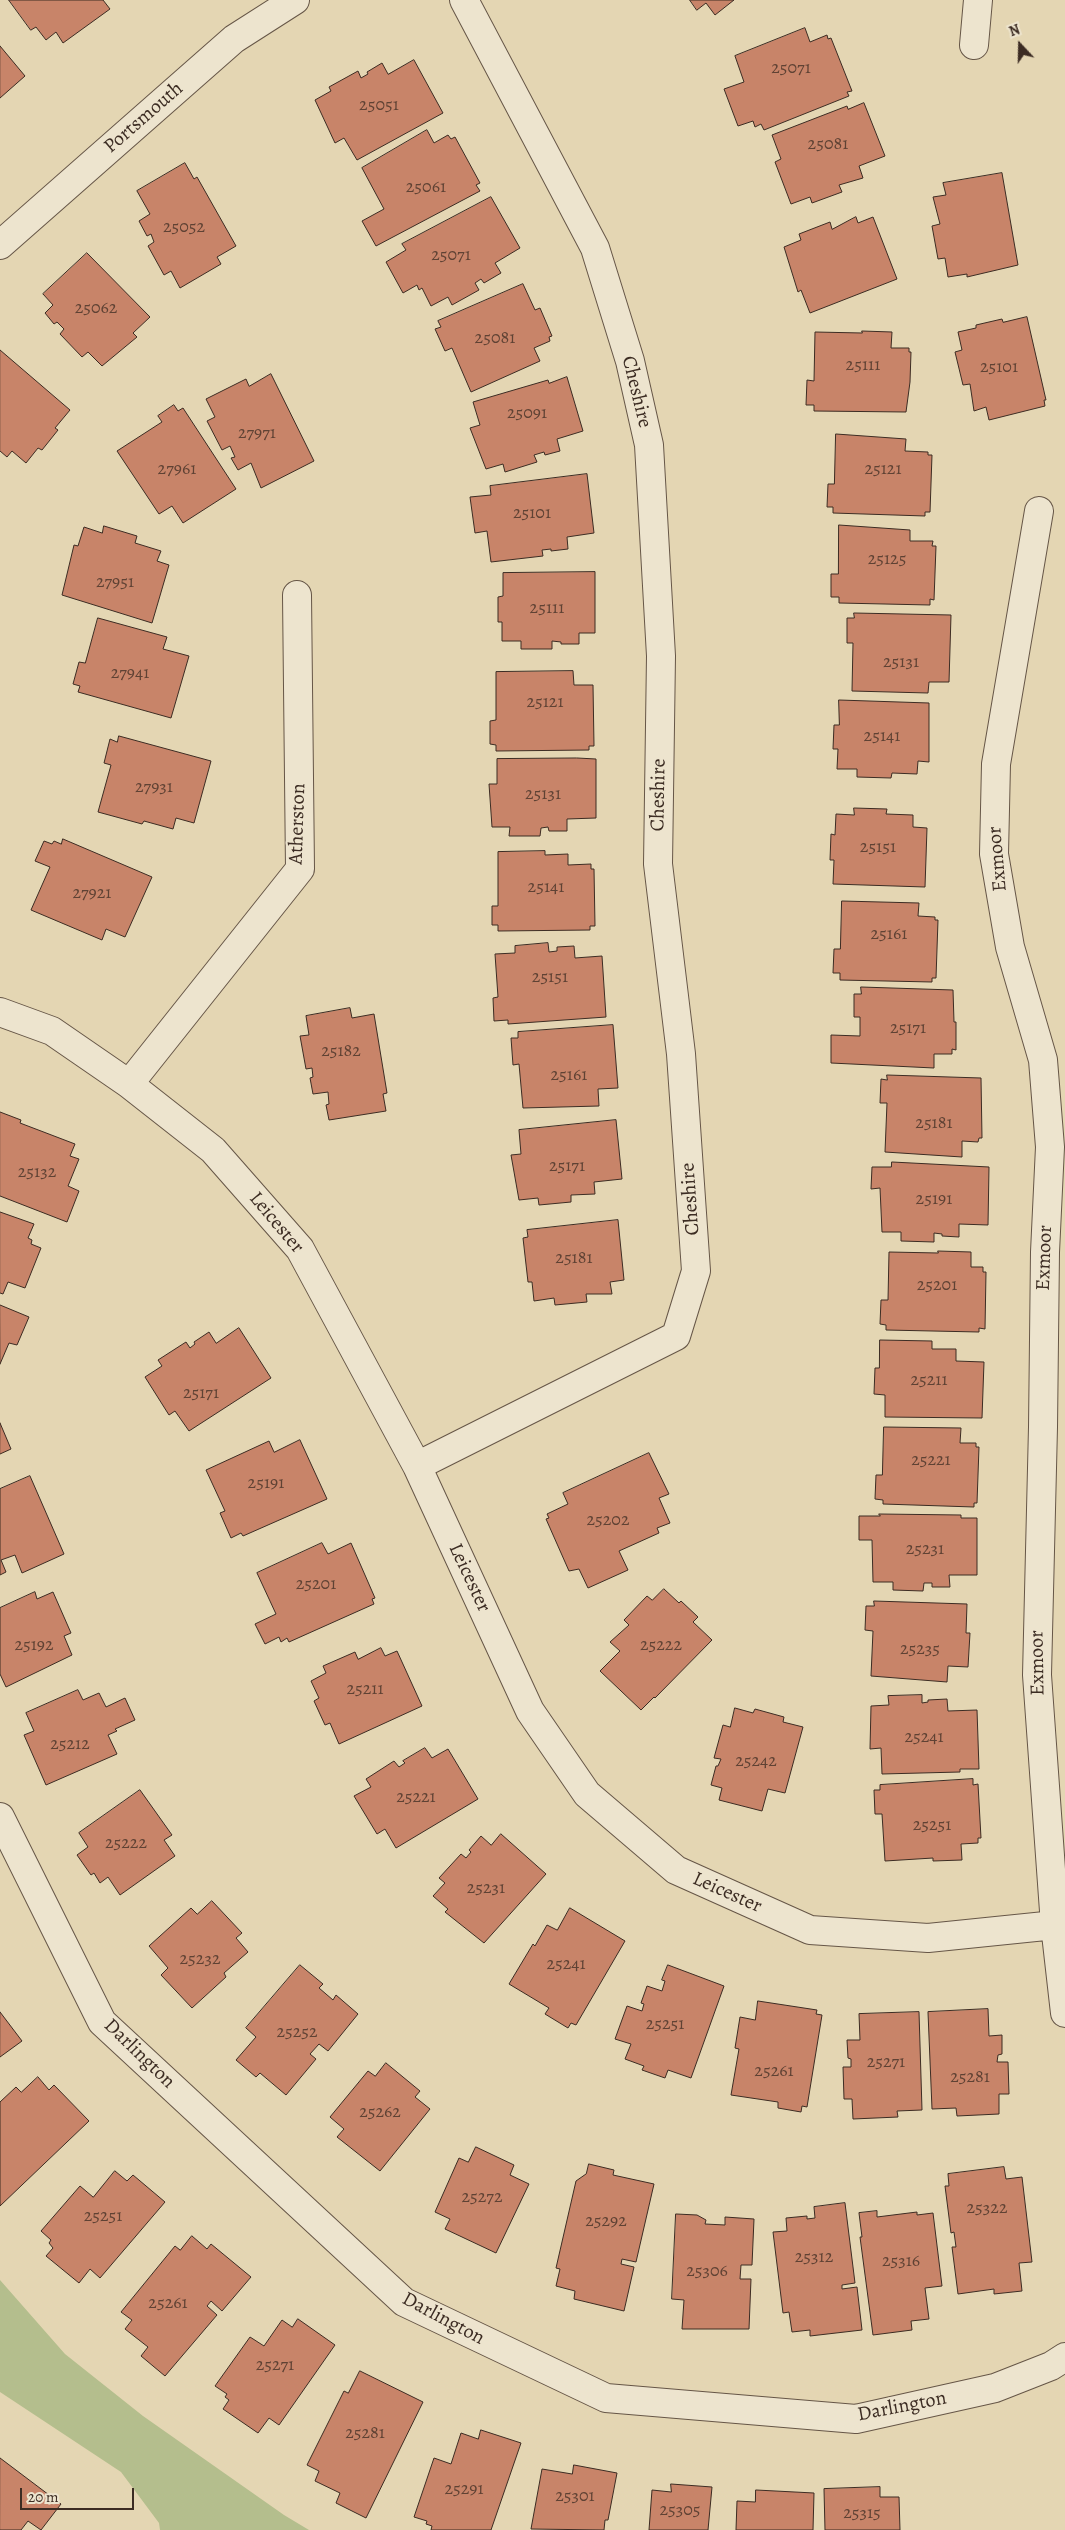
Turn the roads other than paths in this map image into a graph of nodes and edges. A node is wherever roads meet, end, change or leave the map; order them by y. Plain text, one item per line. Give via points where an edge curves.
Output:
1 (295, 0) edge
2 (464, 0) edge
3 (978, 0) edge
4 (974, 45) dead end
5 (0, 245) edge
6 (1039, 512) dead end
7 (297, 595) dead end
8 (0, 1012) edge
9 (129, 1084) junction
10 (417, 1466) junction
11 (0, 1817) edge
12 (1055, 1925) junction
13 (1065, 2013) edge
14 (1065, 2357) edge

1 - 5 street, Portsmouth via 234,39
2 - 10 street, Cheshire via 595,248 630,361 649,445 661,656 658,864 681,1054 696,1271 676,1336
3 - 4 street
6 - 12 street, Exmoor via 996,764 994,854 1010,947 1043,1060 1050,1147 1037,1675
7 - 9 street, Atherston via 300,869
8 - 9 street, Leicester via 52,1031
9 - 10 street, Leicester via 213,1150 300,1248
10 - 12 street, Leicester via 530,1711 587,1794 676,1870 810,1930 928,1938
11 - 14 street, Darlington via 102,2022 404,2302 606,2398 856,2419 995,2388 1051,2366
12 - 13 street, Exmoor

